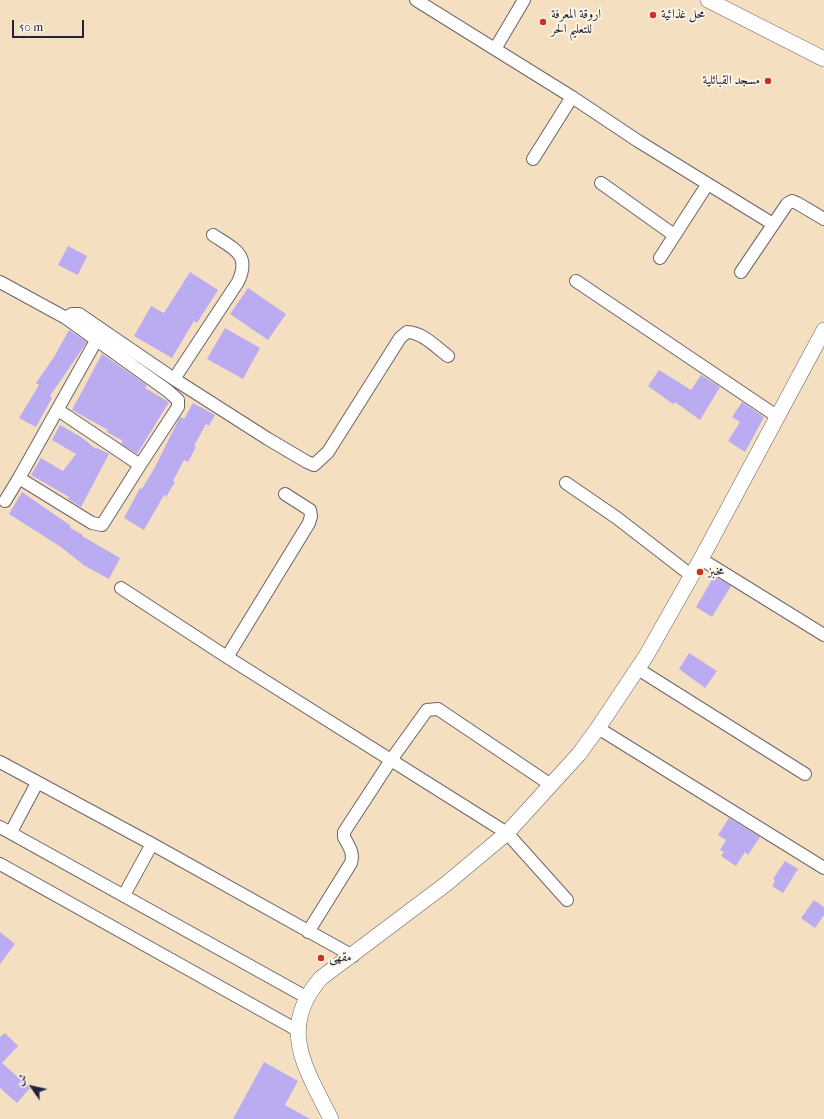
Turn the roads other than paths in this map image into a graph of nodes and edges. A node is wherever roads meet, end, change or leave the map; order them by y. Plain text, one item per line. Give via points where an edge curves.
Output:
1 (416, 0) edge
2 (524, 0) edge
3 (713, 1) edge
4 (495, 49) junction
5 (824, 60) edge
6 (572, 97) junction
7 (533, 159) dead end
8 (601, 183) dead end
9 (707, 185) junction
10 (824, 219) edge
11 (773, 224) junction
12 (213, 235) dead end
13 (674, 236) junction
14 (660, 258) dead end
15 (741, 272) dead end
16 (576, 281) dead end
17 (0, 282) edge
18 (66, 318) junction
19 (824, 330) edge
20 (98, 339) junction
21 (448, 356) dead end
22 (174, 379) junction
23 (58, 410) junction
24 (778, 417) junction
25 (140, 465) junction
26 (19, 478) junction
27 (566, 483) dead end
28 (285, 494) dead end
29 (5, 501) dead end
30 (701, 560) junction
31 (692, 576) junction
32 (120, 588) dead end
33 (824, 635) edge
34 (227, 657) junction
35 (638, 669) junction
36 (598, 728) junction
37 (391, 760) junction
38 (0, 762) edge
39 (805, 774) dead end
40 (37, 783) junction
41 (551, 786) junction
42 (5, 829) edge
43 (507, 833) junction
44 (152, 844) junction
45 (0, 864) edge
46 (824, 868) edge
47 (124, 895) junction
48 (567, 900) dead end
49 (308, 932) junction
50 (353, 956) junction
51 (306, 997) junction
52 (297, 1030) junction
53 (330, 1119) edge

1 - 4 street
2 - 4 street
3 - 5 main road
4 - 6 street
6 - 7 street
6 - 9 street
8 - 13 street
9 - 11 street
9 - 13 street
10 - 11 street via 792,201
11 - 15 street
12 - 22 street via 238,253 243,262 243,271
13 - 14 street
16 - 24 street
17 - 18 street
18 - 20 street
18 - 22 street via 72,314 79,314
19 - 24 main road
20 - 23 street
20 - 25 street via 178,400 178,407
21 - 22 street via 413,332 406,332 328,452 314,465
23 - 25 street
23 - 26 street
24 - 30 main road
25 - 26 street via 102,525 92,523
26 - 29 street
27 - 31 street via 617,518
28 - 34 street via 310,510 309,523
30 - 31 main road
30 - 33 street
31 - 35 main road
32 - 34 street
34 - 37 street
35 - 36 main road
35 - 39 street
36 - 41 main road
36 - 46 street
37 - 41 street via 422,715 427,710 438,709
37 - 43 street
37 - 49 street via 344,832 353,856 351,864
38 - 40 street
40 - 42 street
40 - 44 street
41 - 43 main road
42 - 47 street
43 - 48 street
43 - 50 main road
44 - 47 street
44 - 49 street
45 - 52 street
47 - 51 street
49 - 50 street
50 - 51 main road via 321,978
51 - 52 main road
52 - 53 main road via 301,1056

